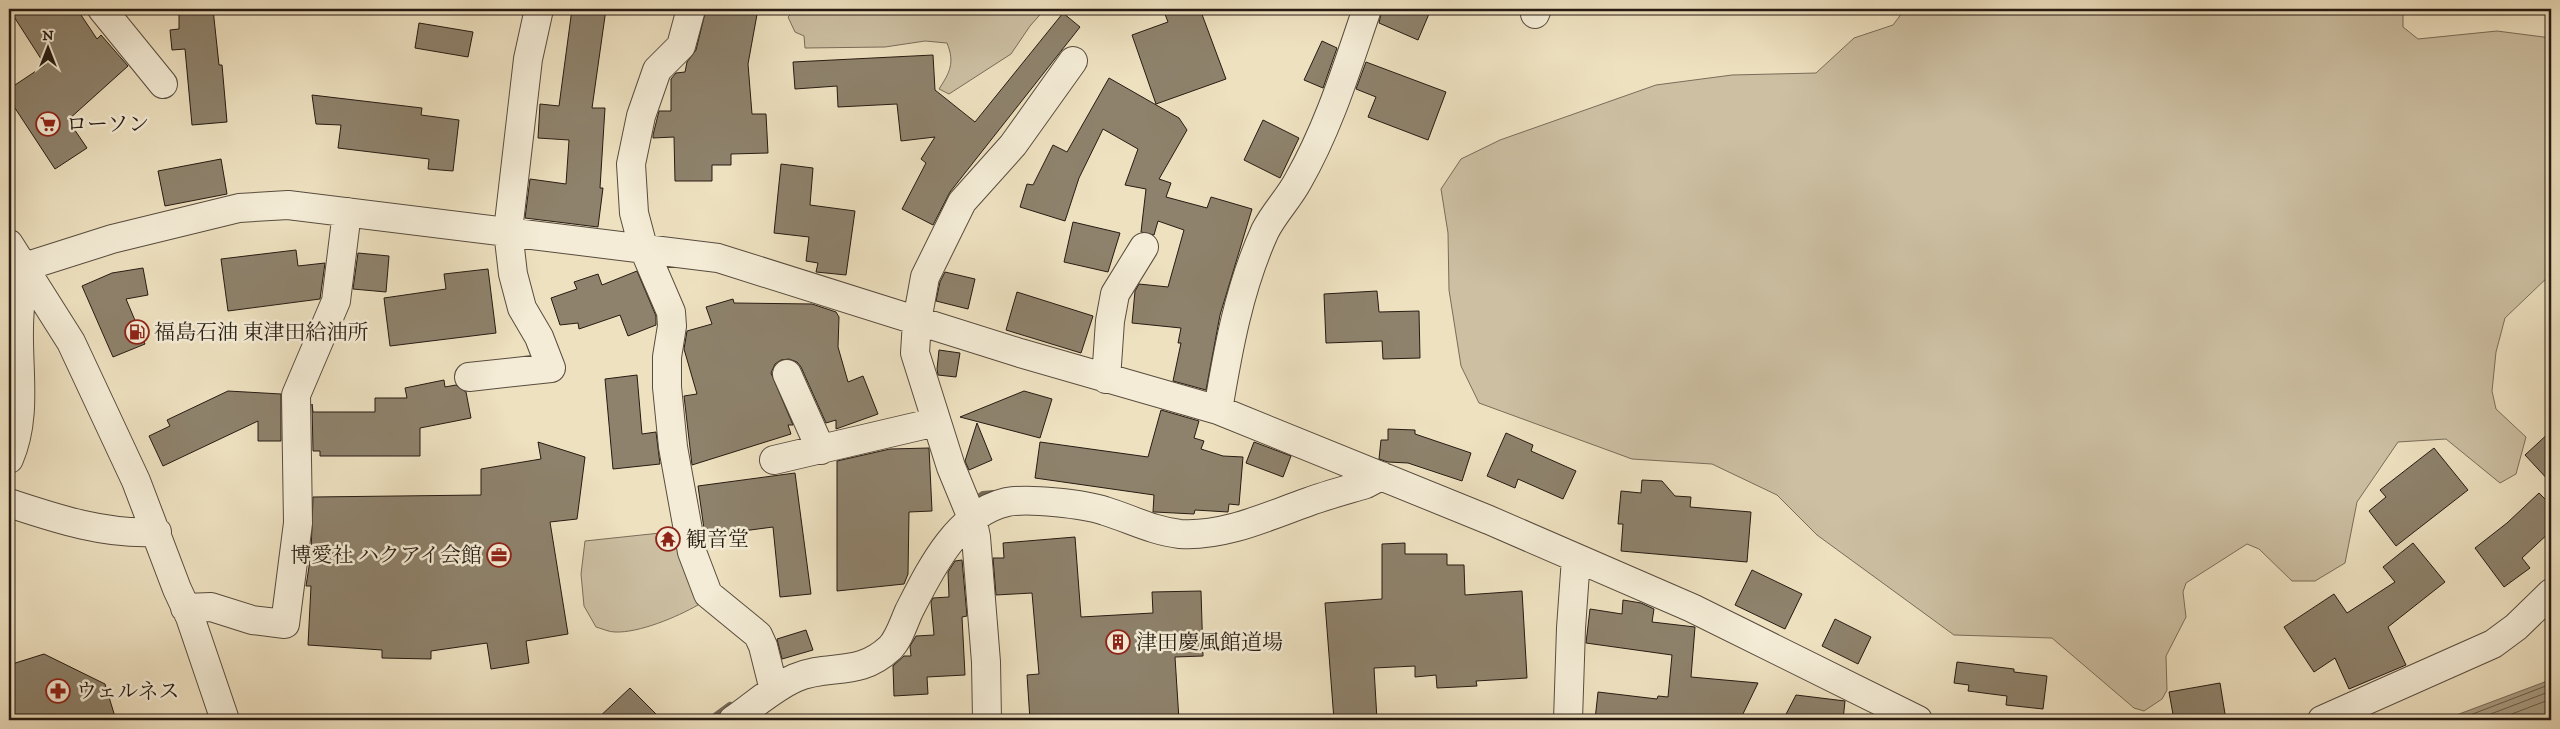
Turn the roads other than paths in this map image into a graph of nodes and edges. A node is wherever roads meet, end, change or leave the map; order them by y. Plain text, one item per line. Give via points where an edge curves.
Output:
1 (102, 9) edge
2 (539, 9) edge
3 (691, 9) edge
4 (1367, 9) edge
5 (1073, 60) dead end
6 (163, 84) dead end
7 (347, 212) junction
8 (508, 231) junction
9 (9, 244) edge
10 (1144, 247) dead end
11 (643, 248) junction
12 (24, 267) junction
13 (917, 321) junction
14 (787, 374) dead end
15 (469, 377) dead end
16 (1106, 378) junction
17 (1218, 410) junction
18 (936, 422) junction
19 (821, 450) junction
20 (9, 459) edge
21 (774, 460) dead end
22 (1381, 476) junction
23 (9, 503) edge
24 (969, 509) junction
25 (157, 532) junction
26 (1576, 558) junction
27 (2551, 593) edge
28 (186, 608) junction
29 (772, 681) junction
30 (225, 720) edge
31 (733, 720) edge
32 (987, 720) edge
33 (1568, 720) edge
34 (1918, 720) edge
35 (2322, 720) edge

1 - 6 street
2 - 8 street via 528,59
3 - 11 street via 681,46 657,70 631,164 634,213
4 - 17 street via 1337,98 1298,181 1262,240 1242,294 1228,347
5 - 13 street via 1013,145 962,202 925,277
7 - 8 street
7 - 12 street via 288,205 239,208 112,239
7 - 28 street via 336,301 296,395 298,523 285,624 252,620 212,607
8 - 11 street
8 - 15 street via 513,274 522,308 552,368
9 - 12 street
10 - 16 street via 1115,294
11 - 13 street via 718,258
11 - 29 street via 671,312 667,387 673,446 692,552 708,594 758,635
12 - 20 street via 19,328 20,400 16,441
12 - 25 street via 71,342
13 - 16 street
13 - 18 street via 915,354
14 - 19 street
16 - 17 street
17 - 22 street
18 - 19 street
18 - 24 street
19 - 21 street
22 - 24 street via 1366,484 1263,518 1206,533 1181,534 1144,527 1103,510 1046,502 1007,502
22 - 26 street
23 - 25 street via 79,524 131,534
24 - 29 street via 933,565 892,646 860,667
24 - 32 street via 976,537
25 - 28 street
26 - 33 street
26 - 34 street via 1692,608
27 - 35 street via 2516,627 2492,644
28 - 30 street
29 - 31 street

